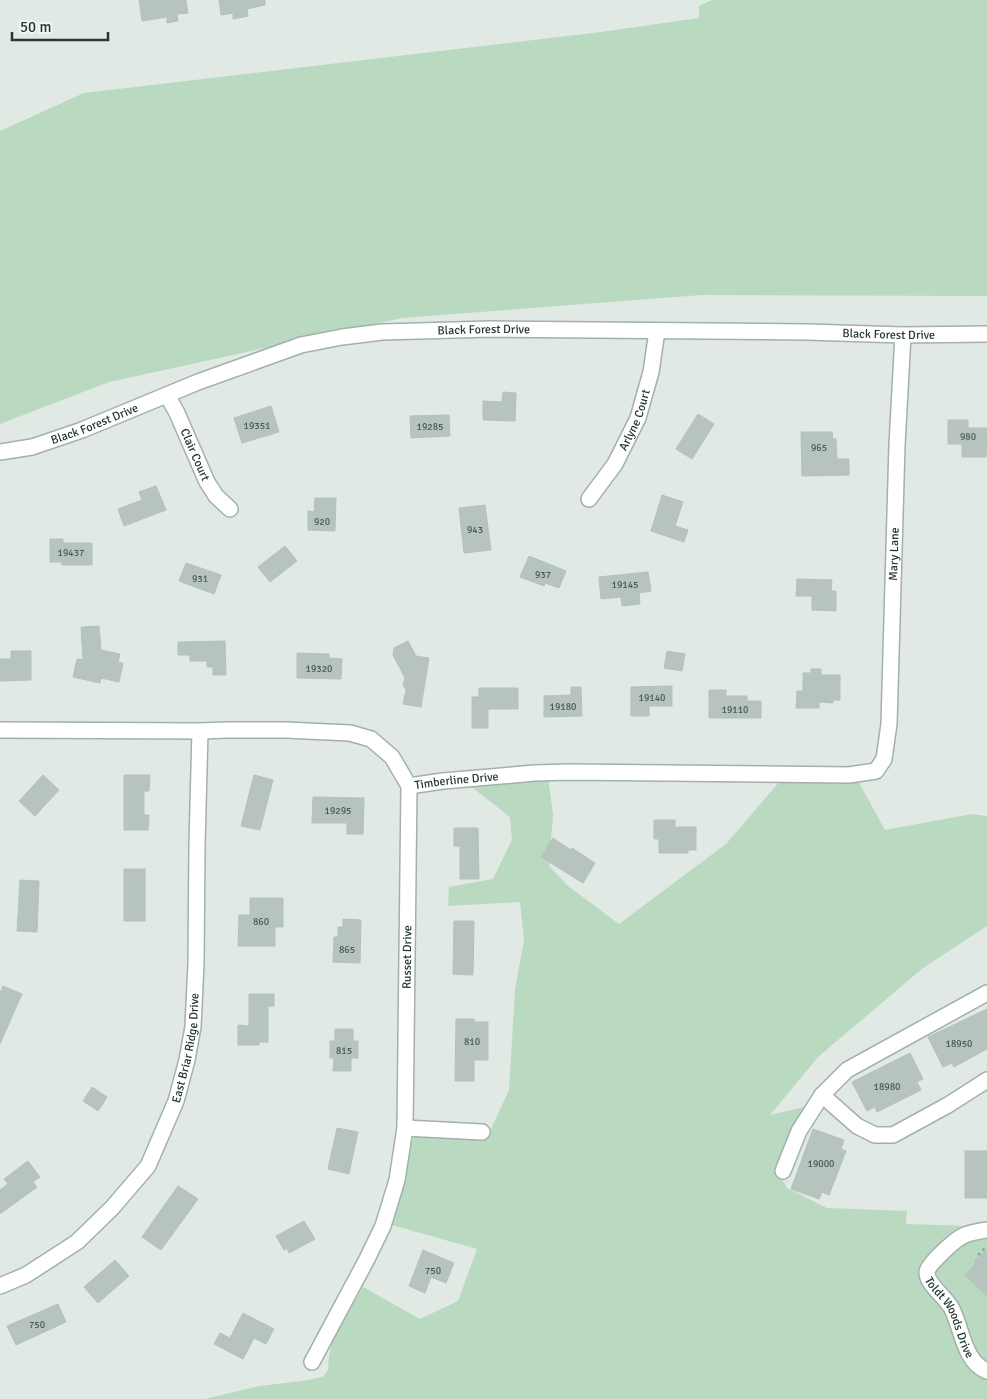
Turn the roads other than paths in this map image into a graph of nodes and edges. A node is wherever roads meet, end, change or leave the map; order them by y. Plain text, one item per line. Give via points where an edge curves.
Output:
1 (657, 331) junction
2 (987, 334) edge
3 (903, 335) junction
4 (167, 395) junction
5 (0, 452) edge
6 (589, 499) dead end
7 (230, 509) dead end
8 (0, 730) edge
9 (200, 731) junction
10 (876, 771) joint
11 (409, 786) junction
12 (987, 994) edge
13 (987, 1080) edge
14 (822, 1095) junction
15 (405, 1128) junction
16 (482, 1132) dead end
17 (783, 1171) dead end
18 (987, 1230) edge
19 (0, 1286) edge
20 (312, 1362) dead end
21 (987, 1370) edge

1 - 3 street, Black Forest Drive
1 - 4 street, Black Forest Drive via 491,329 350,336 301,345
1 - 6 street, Arlyne Court via 651,372 638,418 615,464
2 - 3 street, Black Forest Drive
3 - 10 street, Mary Lane via 890,724 884,759
4 - 5 street, Black Forest Drive via 82,430 32,447
4 - 7 street, Clair Court via 208,482 216,496
8 - 9 street, Timberline Drive
9 - 11 street, Timberline Drive via 350,733 371,739 392,757
9 - 19 street, East Briar Ridge Drive via 193,1027 176,1101 148,1166 112,1208 77,1242 26,1275
10 - 11 street, Timberline Drive via 849,775 535,772
11 - 15 street, Russet Drive
12 - 14 street via 846,1070
13 - 14 street via 893,1135 875,1135 857,1126
14 - 17 street via 799,1131
15 - 16 street
15 - 20 street, Russet Drive via 397,1180 383,1226
18 - 21 street, Toldt Woods Drive via 961,1236 932,1262 927,1271 928,1279 949,1303 971,1356 978,1367

